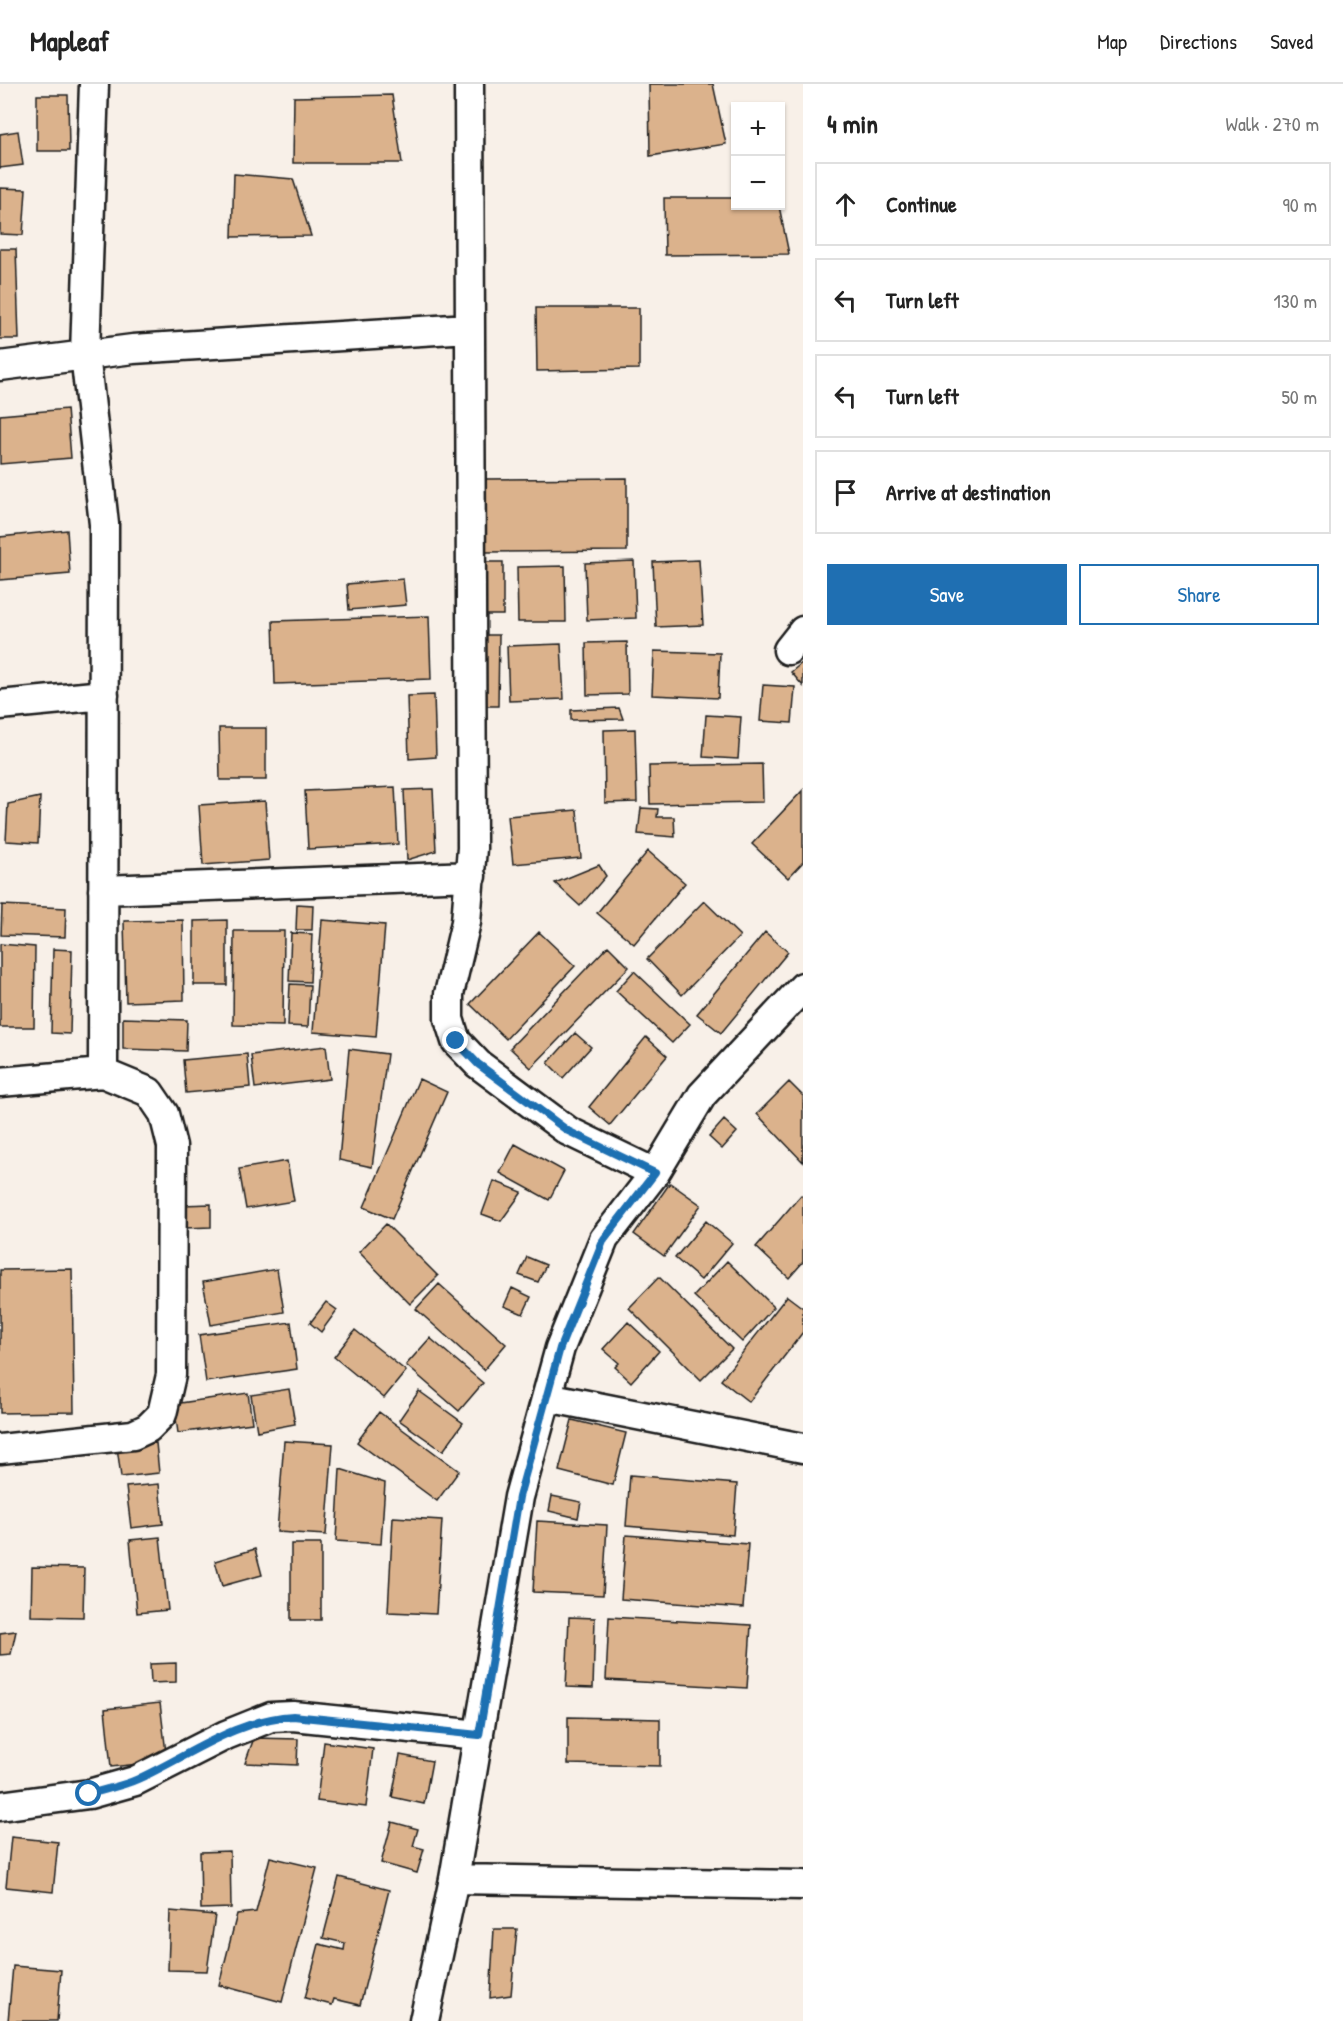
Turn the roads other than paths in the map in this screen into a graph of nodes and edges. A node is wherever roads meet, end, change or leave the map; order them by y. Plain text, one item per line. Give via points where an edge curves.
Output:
1 (93, 84) edge
2 (469, 84) edge
3 (469, 328) junction
4 (85, 354) junction
5 (0, 366) edge
6 (104, 695) junction
7 (0, 705) edge
8 (471, 876) junction
9 (103, 890) junction
10 (803, 987) edge
11 (103, 1073) junction
12 (0, 1082) edge
13 (655, 1173) junction
14 (547, 1397) junction
15 (803, 1448) edge
16 (0, 1449) edge
17 (479, 1735) junction
18 (0, 1806) edge
19 (454, 1879) junction
20 (803, 1885) edge
21 (424, 2021) edge

1 - 4 street
2 - 3 street
3 - 4 street
3 - 8 street
4 - 5 street
4 - 6 street via 104,524
6 - 7 street
6 - 9 street
8 - 9 street
8 - 13 street via 466,922 450,994 449,1019 456,1041 478,1064 568,1131
9 - 11 street
10 - 13 street via 702,1095
11 - 12 street
11 - 16 street via 149,1092 164,1114 172,1146 171,1375 162,1414 148,1428 133,1435
13 - 14 street via 604,1239 560,1348
14 - 15 street
14 - 17 street via 519,1497
17 - 18 street via 271,1717 135,1781 89,1794
17 - 19 street
19 - 20 street
19 - 21 street

